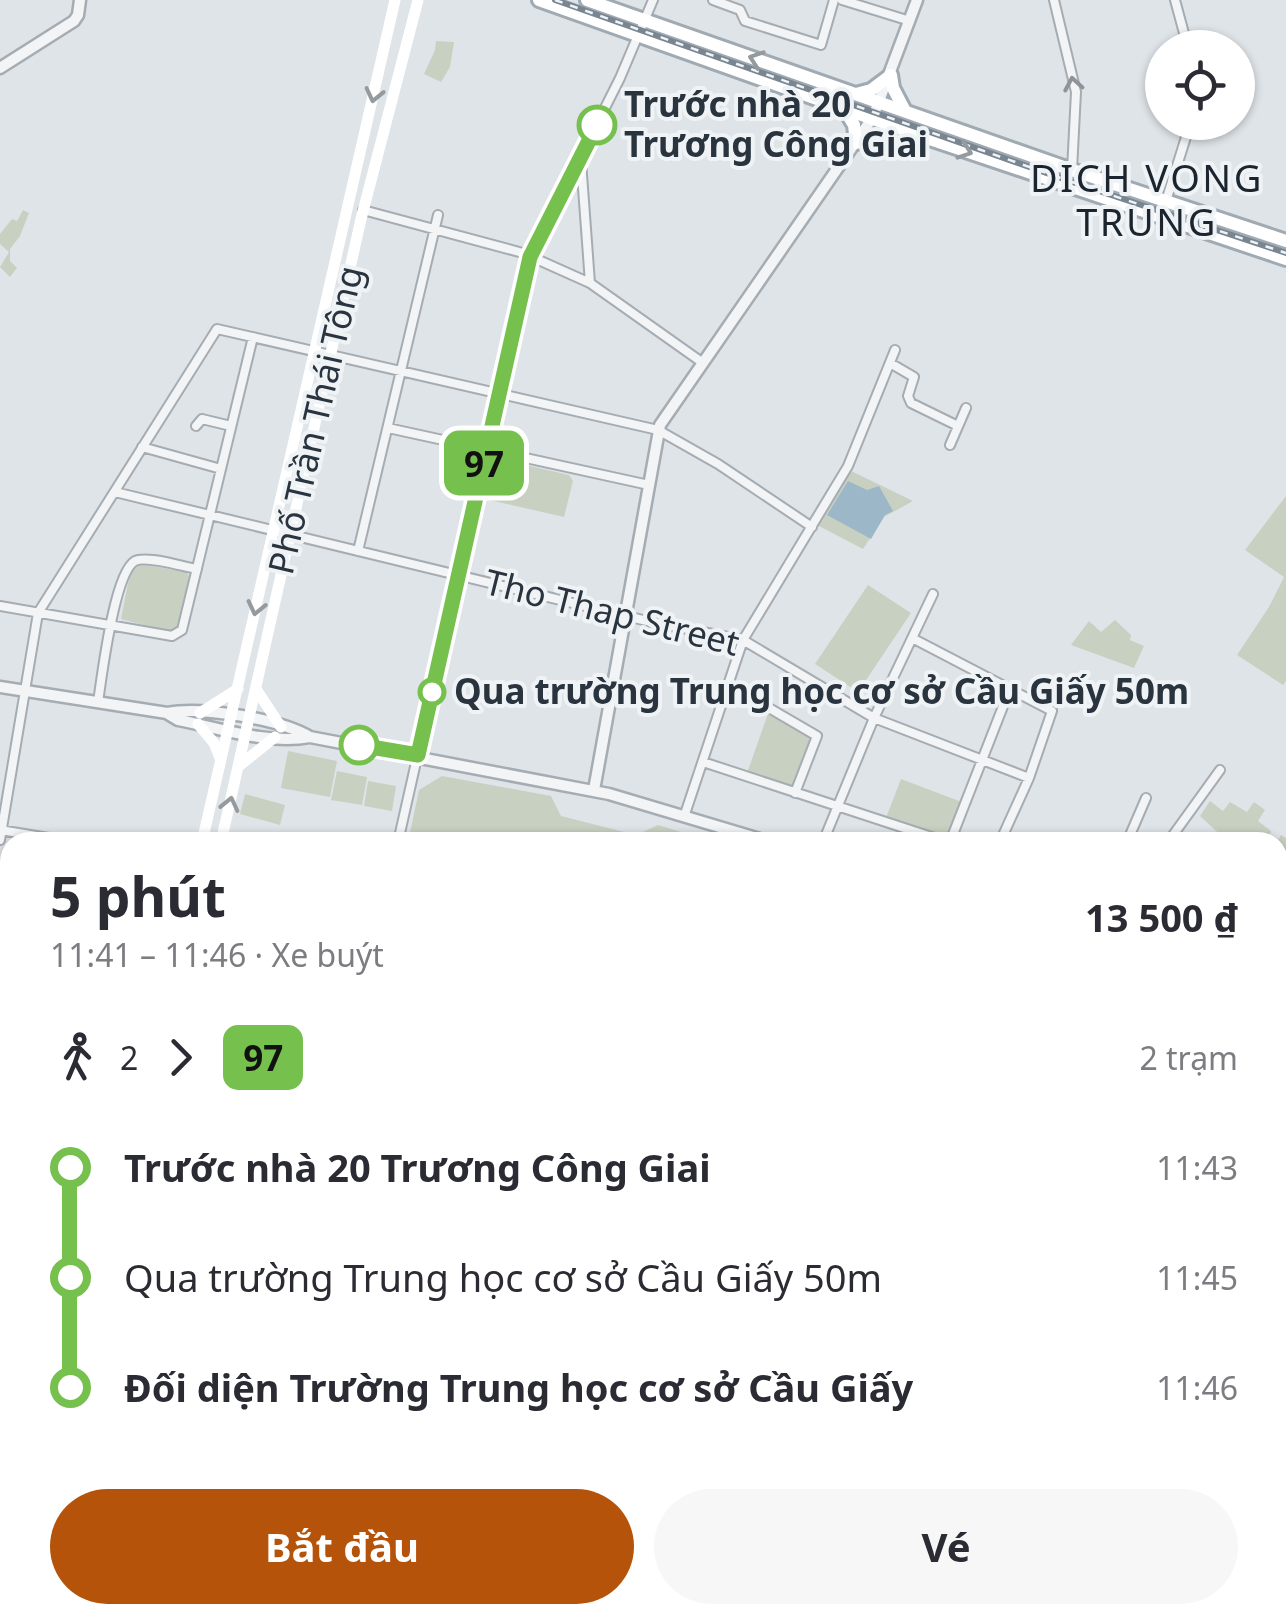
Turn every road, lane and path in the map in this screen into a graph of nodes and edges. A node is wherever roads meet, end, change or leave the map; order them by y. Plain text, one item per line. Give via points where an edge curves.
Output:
1 (80, 0) edge
2 (395, 0) edge
3 (418, 0) edge
4 (539, 0) edge
5 (587, 0) edge
6 (653, 0) edge
7 (713, 0) edge
8 (834, 0) edge
9 (842, 0) edge
10 (917, 0) edge
11 (1054, 0) edge
12 (1175, 0) edge
13 (742, 5) edge
14 (646, 20) junction
15 (910, 21) junction
16 (1183, 30) edge
17 (640, 34) junction
18 (0, 68) edge
19 (892, 75) junction
20 (856, 94) junction
21 (881, 102) junction
22 (844, 107) junction
23 (905, 111) junction
24 (873, 117) junction
25 (898, 127) junction
26 (1183, 140) edge
27 (856, 144) junction
28 (581, 157) junction
29 (1072, 170) junction
30 (1166, 201) junction
31 (348, 206) junction
32 (363, 210) junction
33 (1199, 212) junction
34 (438, 215) dead end
35 (1194, 228) junction
36 (435, 230) junction
37 (1284, 238) edge
38 (530, 257) junction
39 (1286, 259) edge
40 (590, 283) junction
41 (253, 337) junction
42 (894, 350) dead end
43 (315, 352) junction
44 (331, 354) junction
45 (703, 363) junction
46 (890, 363) junction
47 (401, 370) junction
48 (498, 393) junction
49 (966, 408) dead end
50 (196, 426) dead end
51 (232, 426) junction
52 (958, 426) junction
53 (388, 428) junction
54 (658, 430) junction
55 (950, 445) dead end
56 (142, 447) junction
57 (486, 449) junction
58 (221, 469) junction
59 (649, 486) junction
60 (114, 492) junction
61 (210, 516) junction
62 (812, 527) junction
63 (274, 532) junction
64 (290, 536) junction
65 (358, 552) junction
66 (197, 569) junction
67 (459, 575) junction
68 (933, 594) dead end
69 (0, 606) edge
70 (38, 613) junction
71 (626, 615) junction
72 (112, 625) junction
73 (912, 638) junction
74 (743, 640) junction
75 (728, 684) junction
76 (0, 686) edge
77 (256, 689) junction
78 (238, 690) junction
79 (26, 691) junction
80 (1009, 691) junction
81 (98, 702) junction
82 (231, 716) junction
83 (874, 718) junction
84 (199, 719) junction
85 (250, 719) junction
86 (227, 730) junction
87 (278, 732) junction
88 (246, 733) junction
89 (418, 755) junction
90 (220, 758) junction
91 (703, 762) junction
92 (982, 762) junction
93 (239, 766) junction
94 (1220, 770) dead end
95 (1029, 778) junction
96 (594, 790) junction
97 (795, 793) junction
98 (1146, 798) dead end
99 (837, 808) junction
100 (685, 814) junction
101 (0, 832) edge
102 (204, 832) edge
103 (223, 832) edge
104 (400, 832) edge
105 (740, 832) edge
106 (828, 832) edge
107 (915, 832) edge
108 (952, 832) edge
109 (1005, 832) edge
110 (1131, 832) edge
111 (1175, 832) edge

1 - 18 street via 74,21
2 -> 31 main road, Phố Trần Thái Tông
3 - 32 main road, Phố Trần Thái Tông
4 - 17 main road
5 - 14 main road
6 - 14 street
7 - 13 street
8 - 13 street via 821,45 745,21
9 - 15 street
10 - 15 street
29 -> 11 street via 1076,92
12 - 16 street
14 - 17 street
20 -> 14 main road
15 - 19 street
17 - 22 main road
17 - 28 street
19 - 20 main road
19 - 21 street
19 - 23 main road
20 - 21 main road
21 - 23 main road
21 - 24 street
22 - 24 main road
22 - 27 main road
23 - 29 main road
24 - 25 main road
24 - 27 street
25 - 27 main road
25 -> 35 main road
26 - 30 street
27 - 45 street
28 - 38 street
28 - 40 street
29 - 30 main road
30 - 33 main road
31 - 32 main road
31 - 43 main road, Phố Trần Thái Tông
32 - 36 street
32 - 44 main road, Phố Trần Thái Tông
33 - 35 main road
33 - 37 main road
34 - 36 street
35 - 39 main road
36 - 38 street
36 - 47 street
38 - 40 street
38 - 48 street
40 - 45 street
41 - 43 street
41 - 51 street
41 - 56 street via 217,329
42 - 46 street
43 - 44 street
43 - 63 main road, Phố Trần Thái Tông
44 - 47 street
44 - 64 main road, Phố Trần Thái Tông
45 - 54 street
46 - 52 street via 914,377 908,401
46 - 62 street via 860,442
47 - 48 street
47 - 53 street
48 - 54 street
48 - 57 street
49 - 52 street
50 - 51 street via 202,419
51 - 58 street
52 - 55 street
53 - 57 street
53 - 65 street
54 - 59 street
54 - 62 street
56 - 58 street
56 - 60 street
57 - 59 street
57 - 67 street
58 - 61 street
59 - 71 street
60 - 61 street, Tho Thap Street
60 - 70 street
61 - 63 street, Tho Thap Street
61 - 66 street
62 - 74 street
63 - 64 street, Tho Thap Street
63 -> 78 main road, Phố Trần Thái Tông
64 - 65 street, Tho Thap Street
64 - 77 main road, Phố Trần Thái Tông
65 - 67 street, Tho Thap Street
66 - 72 street via 134,561
66 - 72 street via 182,630 172,636
67 - 71 street, Tho Thap Street
67 - 89 street
68 - 73 street
69 - 70 street
70 - 72 street
70 - 79 street
71 - 74 street, Tho Thap Street
71 - 96 street
72 - 81 street
73 - 80 street
73 - 83 street
74 - 75 street
74 - 83 street, Tho Thap Street
75 - 91 street
75 - 97 street via 817,736
76 - 79 street
77 - 85 main road, Phố Trần Thái Tông
77 - 87 main road
78 - 82 main road, Phố Trần Thái Tông
78 - 84 main road
79 - 81 street
79 - 101 street
80 - 92 street
80 - 95 street via 1052,711
81 - 84 street
82 - 84 street
82 - 85 street
82 - 86 main road, Phố Trần Thái Tông
83 - 92 street, Tho Thap Street
83 - 99 street
84 - 86 street
84 - 90 main road
85 - 87 street
85 - 88 main road, Phố Trần Thái Tông
86 - 88 street
86 - 90 main road, Phố Trần Thái Tông
87 - 88 street
87 - 89 street via 300,730
87 - 93 main road
88 - 93 main road, Phố Trần Thái Tông
89 - 96 street
89 - 104 street
90 - 102 main road, Phố Trần Thái Tông
91 - 97 street
91 - 100 street
92 - 95 street, Tho Thap Street
92 - 108 street
103 -> 93 main road, Phố Trần Thái Tông
94 - 111 street
95 - 109 street
96 - 100 street
97 - 99 street
98 - 110 street
99 - 106 street
99 - 107 street
100 - 105 street

